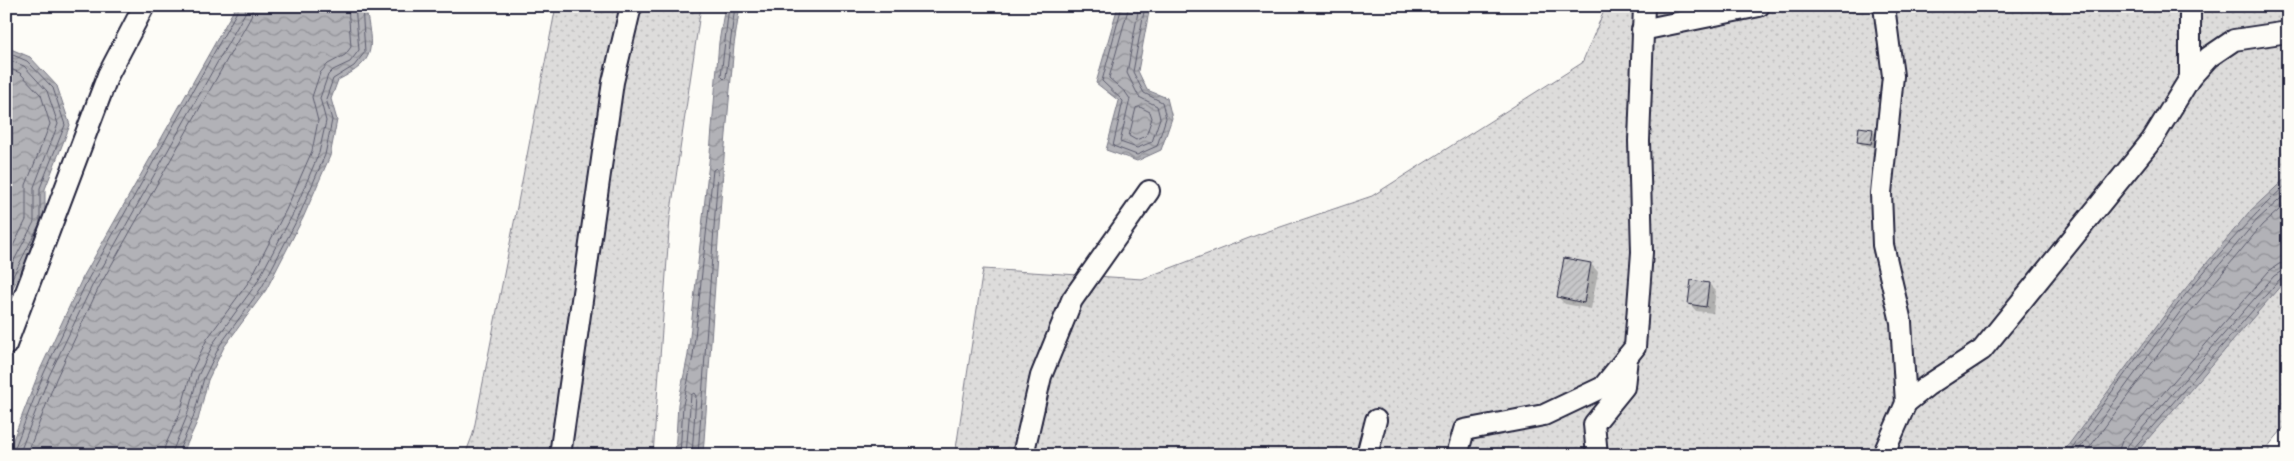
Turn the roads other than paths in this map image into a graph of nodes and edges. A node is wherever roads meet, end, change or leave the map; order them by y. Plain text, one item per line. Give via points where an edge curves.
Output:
1 (144, 6) edge
2 (631, 6) edge
3 (1644, 6) edge
4 (1759, 6) edge
5 (1884, 6) edge
6 (2190, 6) edge
7 (1642, 30) junction
8 (2288, 32) edge
9 (2190, 78) junction
10 (1149, 191) dead end
11 (6, 345) edge
12 (1627, 357) junction
13 (1906, 403) junction
14 (1376, 420) dead end
15 (560, 455) edge
16 (1023, 455) edge
17 (1367, 455) edge
18 (1457, 455) edge
19 (1597, 455) edge
20 (1882, 455) edge

1 - 11 street via 108,75
2 - 15 street via 613,82
3 - 7 street
4 - 7 street
5 - 13 street via 1893,76 1881,193 1883,245 1901,322
6 - 9 street
7 - 12 street via 1639,141 1642,252 1635,347
8 - 9 street via 2234,40 2209,57
9 - 13 street via 2152,140 1982,350
10 - 16 street via 1072,300 1041,376
12 - 18 street via 1604,387 1544,415 1464,430
12 - 19 street via 1624,387 1594,424
13 - 20 street
14 - 17 street

